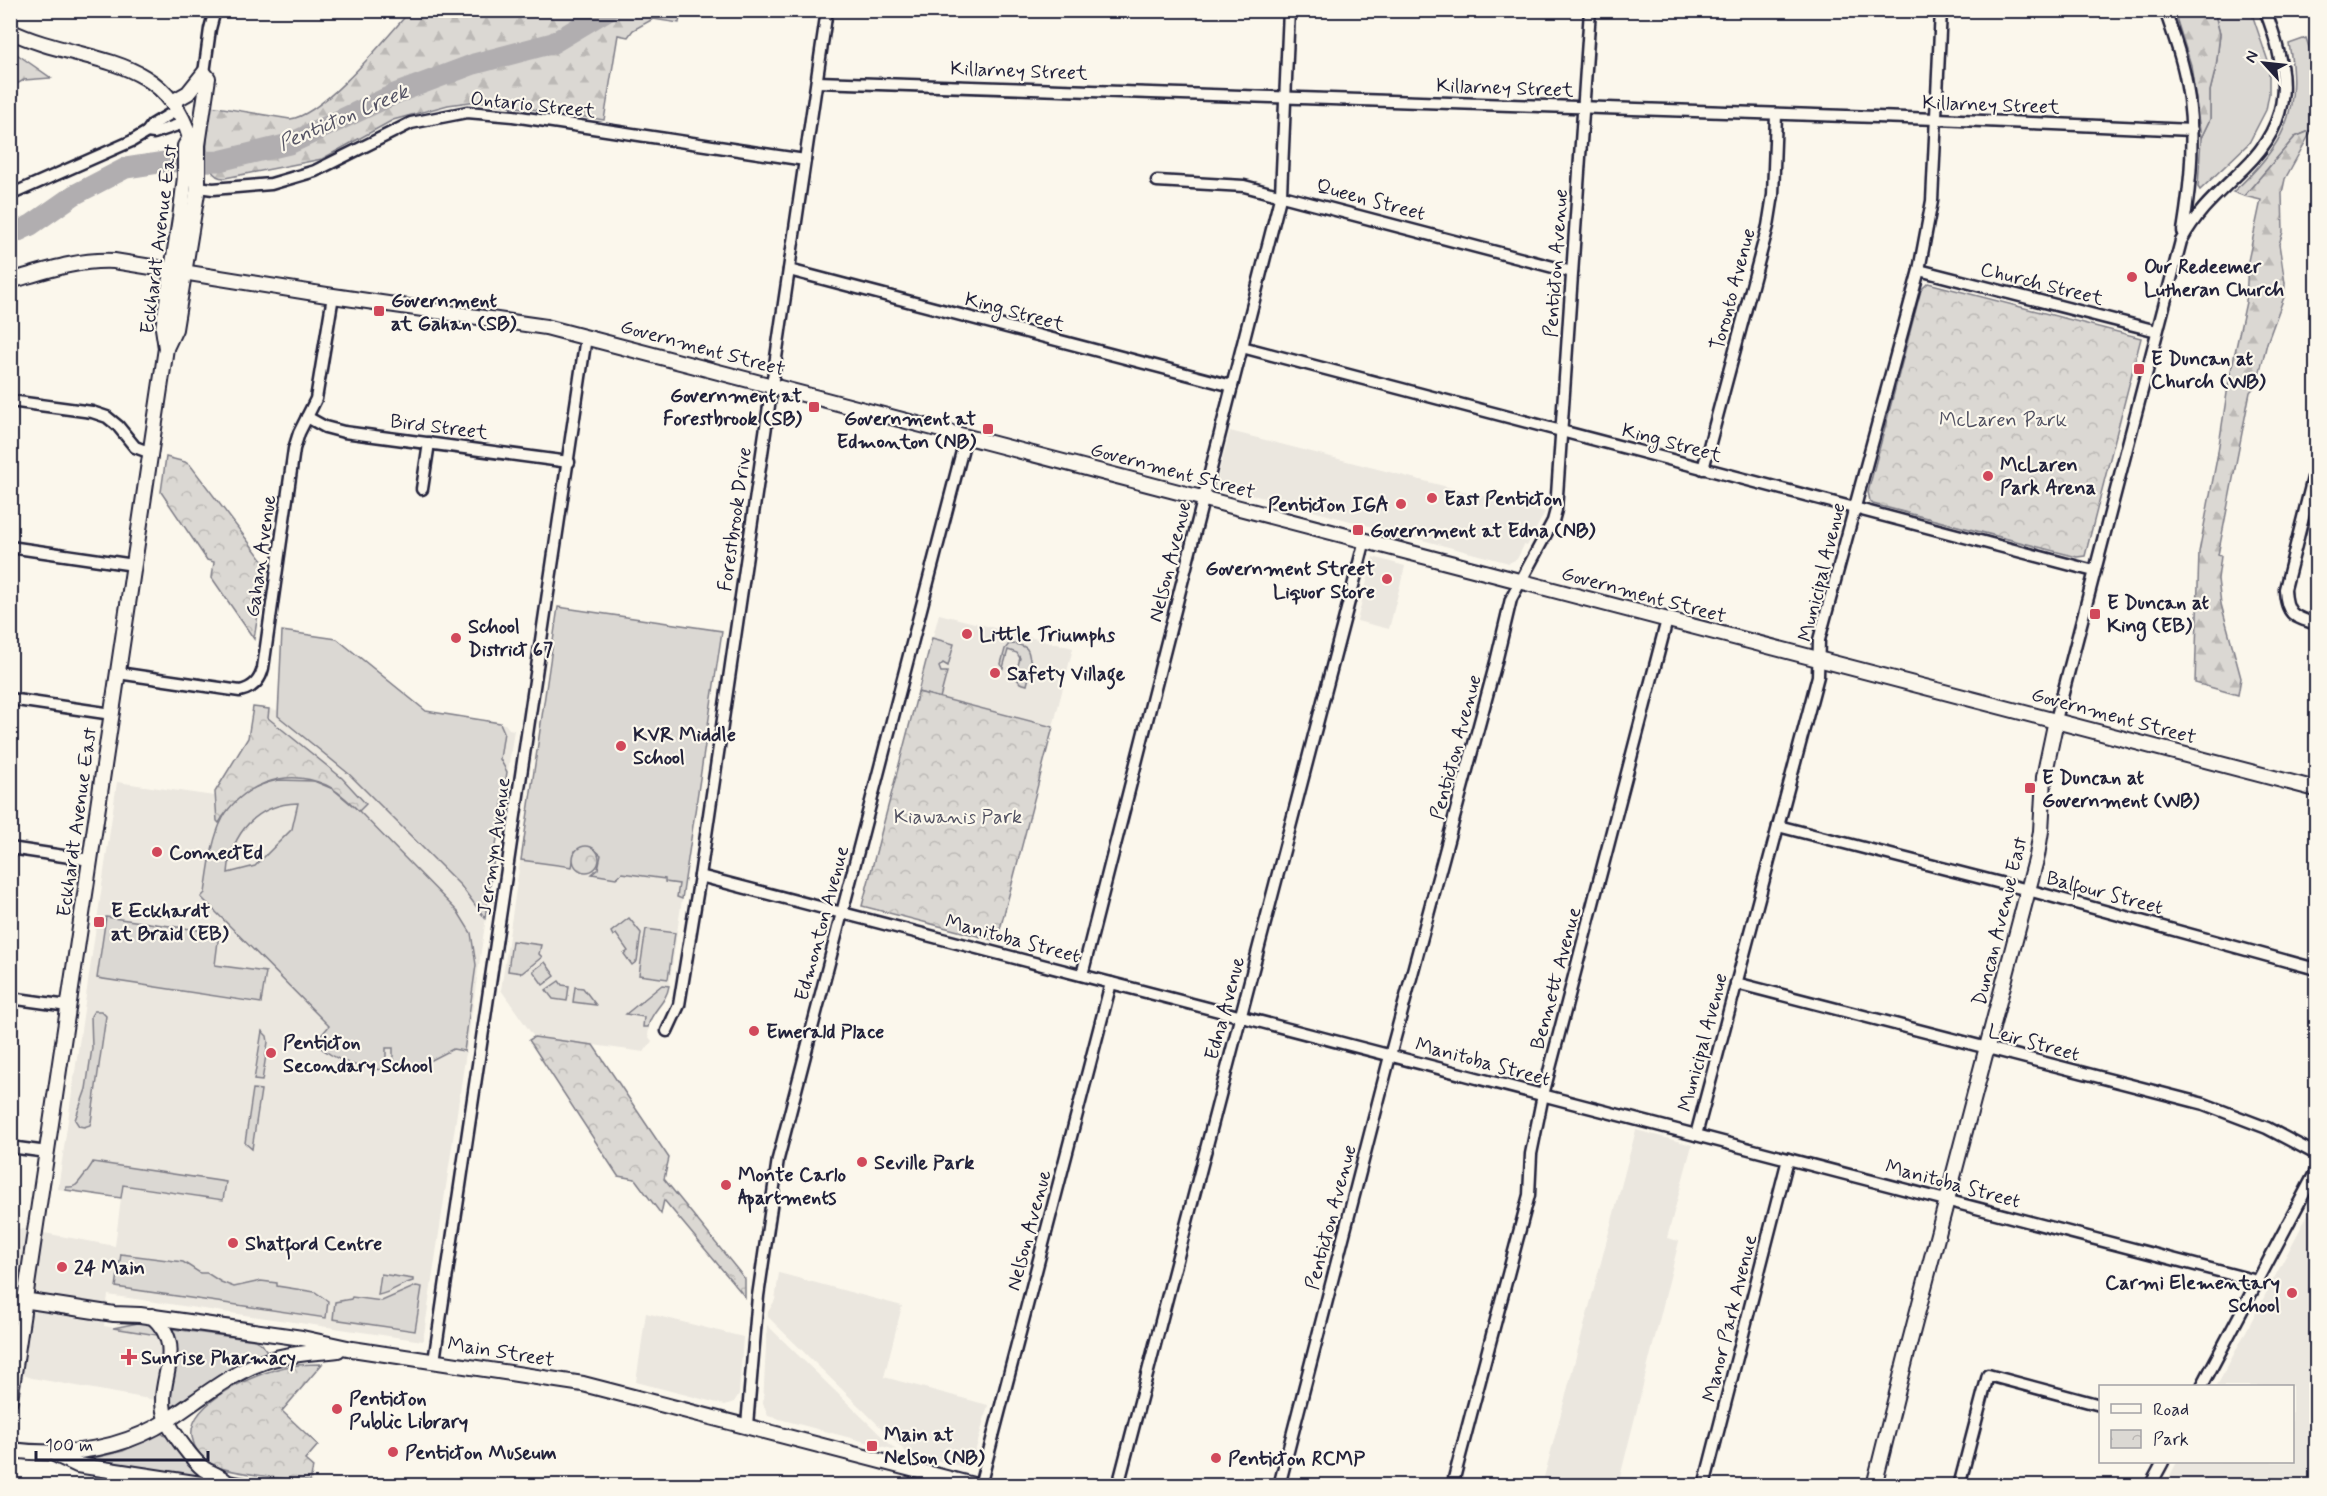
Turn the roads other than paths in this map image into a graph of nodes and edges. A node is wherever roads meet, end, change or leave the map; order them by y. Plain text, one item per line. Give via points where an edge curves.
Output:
1 (215, 10) edge
2 (827, 10) edge
3 (1289, 10) edge
4 (1590, 10) edge
5 (1941, 10) edge
6 (2165, 10) edge
7 (2265, 10) edge
8 (10, 31) edge
9 (204, 73) junction
10 (817, 82) junction
11 (1285, 97) junction
12 (175, 106) junction
13 (1583, 107) junction
14 (1776, 115) junction
15 (1937, 119) junction
16 (184, 123) junction
17 (2192, 130) junction
18 (147, 132) junction
19 (191, 143) junction
20 (805, 160) junction
21 (194, 179) junction
22 (1157, 181) dead end
23 (1281, 194) junction
24 (10, 195) edge
25 (2181, 241) junction
26 (789, 270) junction
27 (1918, 270) junction
28 (178, 272) junction
29 (1572, 272) junction
30 (10, 280) edge
31 (333, 296) junction
32 (2157, 331) junction
33 (586, 337) junction
34 (1242, 347) junction
35 (772, 385) junction
36 (1232, 386) junction
37 (10, 400) edge
38 (307, 417) junction
39 (1562, 432) junction
40 (966, 436) junction
41 (429, 443) junction
42 (151, 453) junction
43 (569, 462) junction
44 (1703, 469) junction
45 (2316, 469) edge
46 (422, 489) dead end
47 (1204, 498) junction
48 (1855, 509) junction
49 (1365, 540) junction
50 (10, 547) edge
51 (134, 565) junction
52 (2094, 572) junction
53 (1520, 581) junction
54 (1667, 620) junction
55 (2316, 624) edge
56 (1819, 660) junction
57 (118, 673) junction
58 (10, 699) edge
59 (112, 714) junction
60 (2056, 720) junction
61 (2316, 789) edge
62 (1778, 826) junction
63 (10, 848) edge
64 (90, 860) junction
65 (700, 876) junction
66 (2028, 890) junction
67 (842, 913) junction
68 (2316, 969) edge
69 (1082, 975) junction
70 (1736, 982) junction
71 (1111, 983) junction
72 (10, 998) edge
73 (68, 1006) junction
74 (1240, 1017) junction
75 (667, 1031) dead end
76 (1986, 1048) junction
77 (1390, 1056) junction
78 (1543, 1095) junction
79 (1696, 1135) junction
80 (10, 1147) edge
81 (47, 1152) junction
82 (2316, 1154) edge
83 (1788, 1159) junction
84 (2316, 1171) edge
85 (1947, 1201) junction
86 (2257, 1281) junction
87 (10, 1298) edge
88 (25, 1300) junction
89 (152, 1316) junction
90 (352, 1349) junction
91 (434, 1361) junction
92 (2203, 1385) edge
93 (10, 1400) edge
94 (2099, 1405) edge
95 (167, 1421) junction
96 (747, 1425) junction
97 (10, 1450) edge
98 (52, 1454) junction
99 (2162, 1463) edge
100 (221, 1484) edge
101 (246, 1485) edge
102 (979, 1485) edge
103 (1118, 1485) edge
104 (1279, 1485) edge
105 (1452, 1485) edge
106 (1704, 1485) edge
107 (1874, 1485) edge
108 (1959, 1485) edge
109 (2150, 1485) edge

1 - 9 street
2 - 10 street, Forestbrook Drive
3 - 11 street, Nelson Avenue
4 - 13 street, Penticton Avenue
5 - 15 street, Municipal Avenue
6 - 17 street via 2186,78
7 - 25 street, Duncan Avenue East via 2284,70 2282,103 2276,121 2255,157 2202,208
8 - 12 street via 46,46 135,70
9 - 12 street
9 - 19 street via 208,78
10 - 11 street, Killarney Street
10 - 20 street, Forestbrook Drive
11 - 13 street, Killarney Street
11 - 23 street, Nelson Avenue
12 - 16 street
12 - 18 street
13 - 14 street, Killarney Street
13 - 29 street, Penticton Avenue
14 - 15 street, Killarney Street
14 - 44 street, Toronto Avenue via 1768,226
15 - 17 street, Killarney Street
15 - 27 street, Municipal Avenue via 1932,201
16 - 18 street
16 - 19 street
17 - 25 street
18 - 24 street
19 - 21 street, Eckhardt Avenue East
20 - 21 street, Ontario Street via 467,112 411,123 315,171 271,184 213,189
20 - 26 street, Forestbrook Drive
21 - 28 street, Eckhardt Avenue East
22 - 23 street, Queen Street via 1244,186
23 - 29 street, Queen Street
23 - 34 street, Nelson Avenue
25 - 32 street, Duncan Avenue East
26 - 35 street, Forestbrook Drive
26 - 36 street, King Street
27 - 32 street, Church Street
27 - 48 street, Municipal Avenue
28 - 30 street, Government Street via 97,260
28 - 31 street, Government Street
28 - 42 street, Eckhardt Avenue East via 175,329 166,348
29 - 39 street, Penticton Avenue
31 - 33 street, Government Street via 513,321
31 - 38 street, Gahan Avenue via 316,399
32 - 52 street, Duncan Avenue East
33 - 35 street, Government Street
33 - 43 street, Jermyn Avenue
34 - 36 street, Nelson Avenue
34 - 39 street, King Street
35 - 40 street, Government Street
35 - 65 street, Forestbrook Drive
36 - 47 street, Nelson Avenue
37 - 42 street via 99,415 118,426 135,447
38 - 41 street, Bird Street via 334,430
38 - 57 street, Gahan Avenue via 294,449 263,668 255,684 247,690 235,691
39 - 44 street, King Street
39 - 53 street, Penticton Avenue via 1555,515
40 - 47 street, Government Street
40 - 67 street, Edmonton Avenue
41 - 43 street, Bird Street
41 - 46 street
42 - 51 street, Eckhardt Avenue East
43 - 91 street, Jermyn Avenue
44 - 48 street, King Street
45 - 55 street via 2285,589 2286,604 2295,617
47 - 49 street, Government Street
47 - 69 street, Nelson Avenue
48 - 52 street, King Street
48 - 56 street, Municipal Avenue via 1819,640
49 - 53 street, Government Street
49 - 74 street, Edna Avenue
50 - 51 street
51 - 57 street, Eckhardt Avenue East
52 - 60 street, Duncan Avenue East
53 - 54 street, Government Street
53 - 77 street, Penticton Avenue via 1511,599
54 - 56 street, Government Street
54 - 78 street, Bennett Avenue
56 - 60 street, Government Street
56 - 62 street, Municipal Avenue
57 - 59 street, Eckhardt Avenue East
58 - 59 street
59 - 64 street, Eckhardt Avenue East
60 - 61 street, Government Street
60 - 66 street, Duncan Avenue East via 2044,777 2040,839
62 - 66 street, Balfour Street
62 - 70 street, Municipal Avenue
63 - 64 street
64 - 73 street, Eckhardt Avenue East
65 - 67 street, Manitoba Street
65 - 75 street, Forestbrook Drive via 679,1005
66 - 68 street, Balfour Street
66 - 76 street, Duncan Avenue East
67 - 69 street, Manitoba Street
67 - 96 street, Edmonton Avenue via 778,1159 758,1296
69 - 71 street, Manitoba Street
70 - 76 street, Leir Street
70 - 79 street, Municipal Avenue
71 - 74 street, Manitoba Street
71 - 102 street, Nelson Avenue
72 - 73 street
73 - 81 street, Eckhardt Avenue East
74 - 77 street, Manitoba Street
74 - 103 street, Edna Avenue
76 - 82 street, Leir Street via 2204,1104 2267,1128
76 - 85 street, Duncan Avenue East
77 - 78 street, Manitoba Street
77 - 104 street, Penticton Avenue
78 - 79 street, Manitoba Street
78 - 105 street, Bennett Avenue via 1531,1154 1529,1195
79 - 83 street, Manitoba Street
80 - 81 street
81 - 88 street, Eckhardt Avenue East
83 - 85 street, Manitoba Street
83 - 106 street, Manor Park Avenue
84 - 86 street
85 - 86 street, Manitoba Street
85 - 107 street, Duncan Avenue East
86 - 92 street
87 - 88 street, Main Street
88 - 89 street, Main Street
88 - 93 street, Eckhardt Avenue East
89 - 90 street, Main Street
89 - 95 street via 161,1324 171,1351 163,1401
90 - 91 street, Main Street
90 - 95 street via 267,1361 234,1375
91 - 96 street, Main Street via 582,1384
94 - 108 street via 1988,1375
95 - 98 street via 109,1446
95 - 100 street via 195,1462 221,1476
96 - 102 street, Main Street
97 - 98 street
98 - 100 street via 77,1465
99 - 109 street
100 - 101 street

